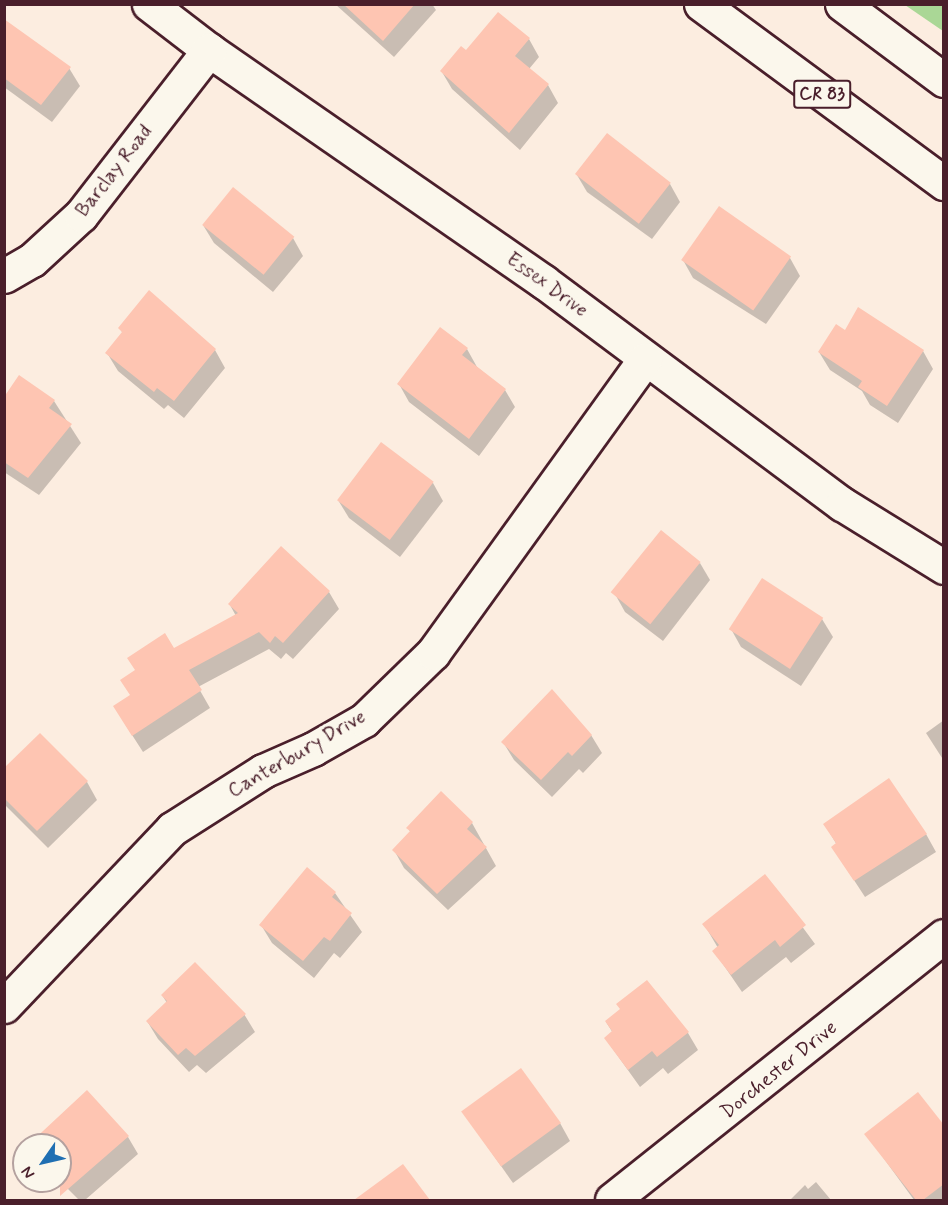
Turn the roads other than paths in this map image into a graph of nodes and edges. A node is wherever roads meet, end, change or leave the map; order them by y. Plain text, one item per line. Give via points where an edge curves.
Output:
1 (148, 4) edge
2 (701, 4) edge
3 (842, 4) edge
4 (209, 50) junction
5 (944, 80) edge
6 (944, 183) edge
7 (4, 276) edge
8 (645, 359) junction
9 (944, 567) edge
10 (944, 936) edge
11 (4, 1006) edge
12 (612, 1200) edge

1 - 4 main road, Essex Drive
2 - 6 main road, CR 83
3 - 5 main road
4 - 7 main road, Barclay Road via 81,215 32,260
4 - 8 main road, Essex Drive via 410,186
8 - 9 main road, Essex Drive via 842,504
8 - 11 main road, Canterbury Drive via 433,653 364,720 314,749 263,771 172,829
10 - 12 main road, Dorchester Drive

